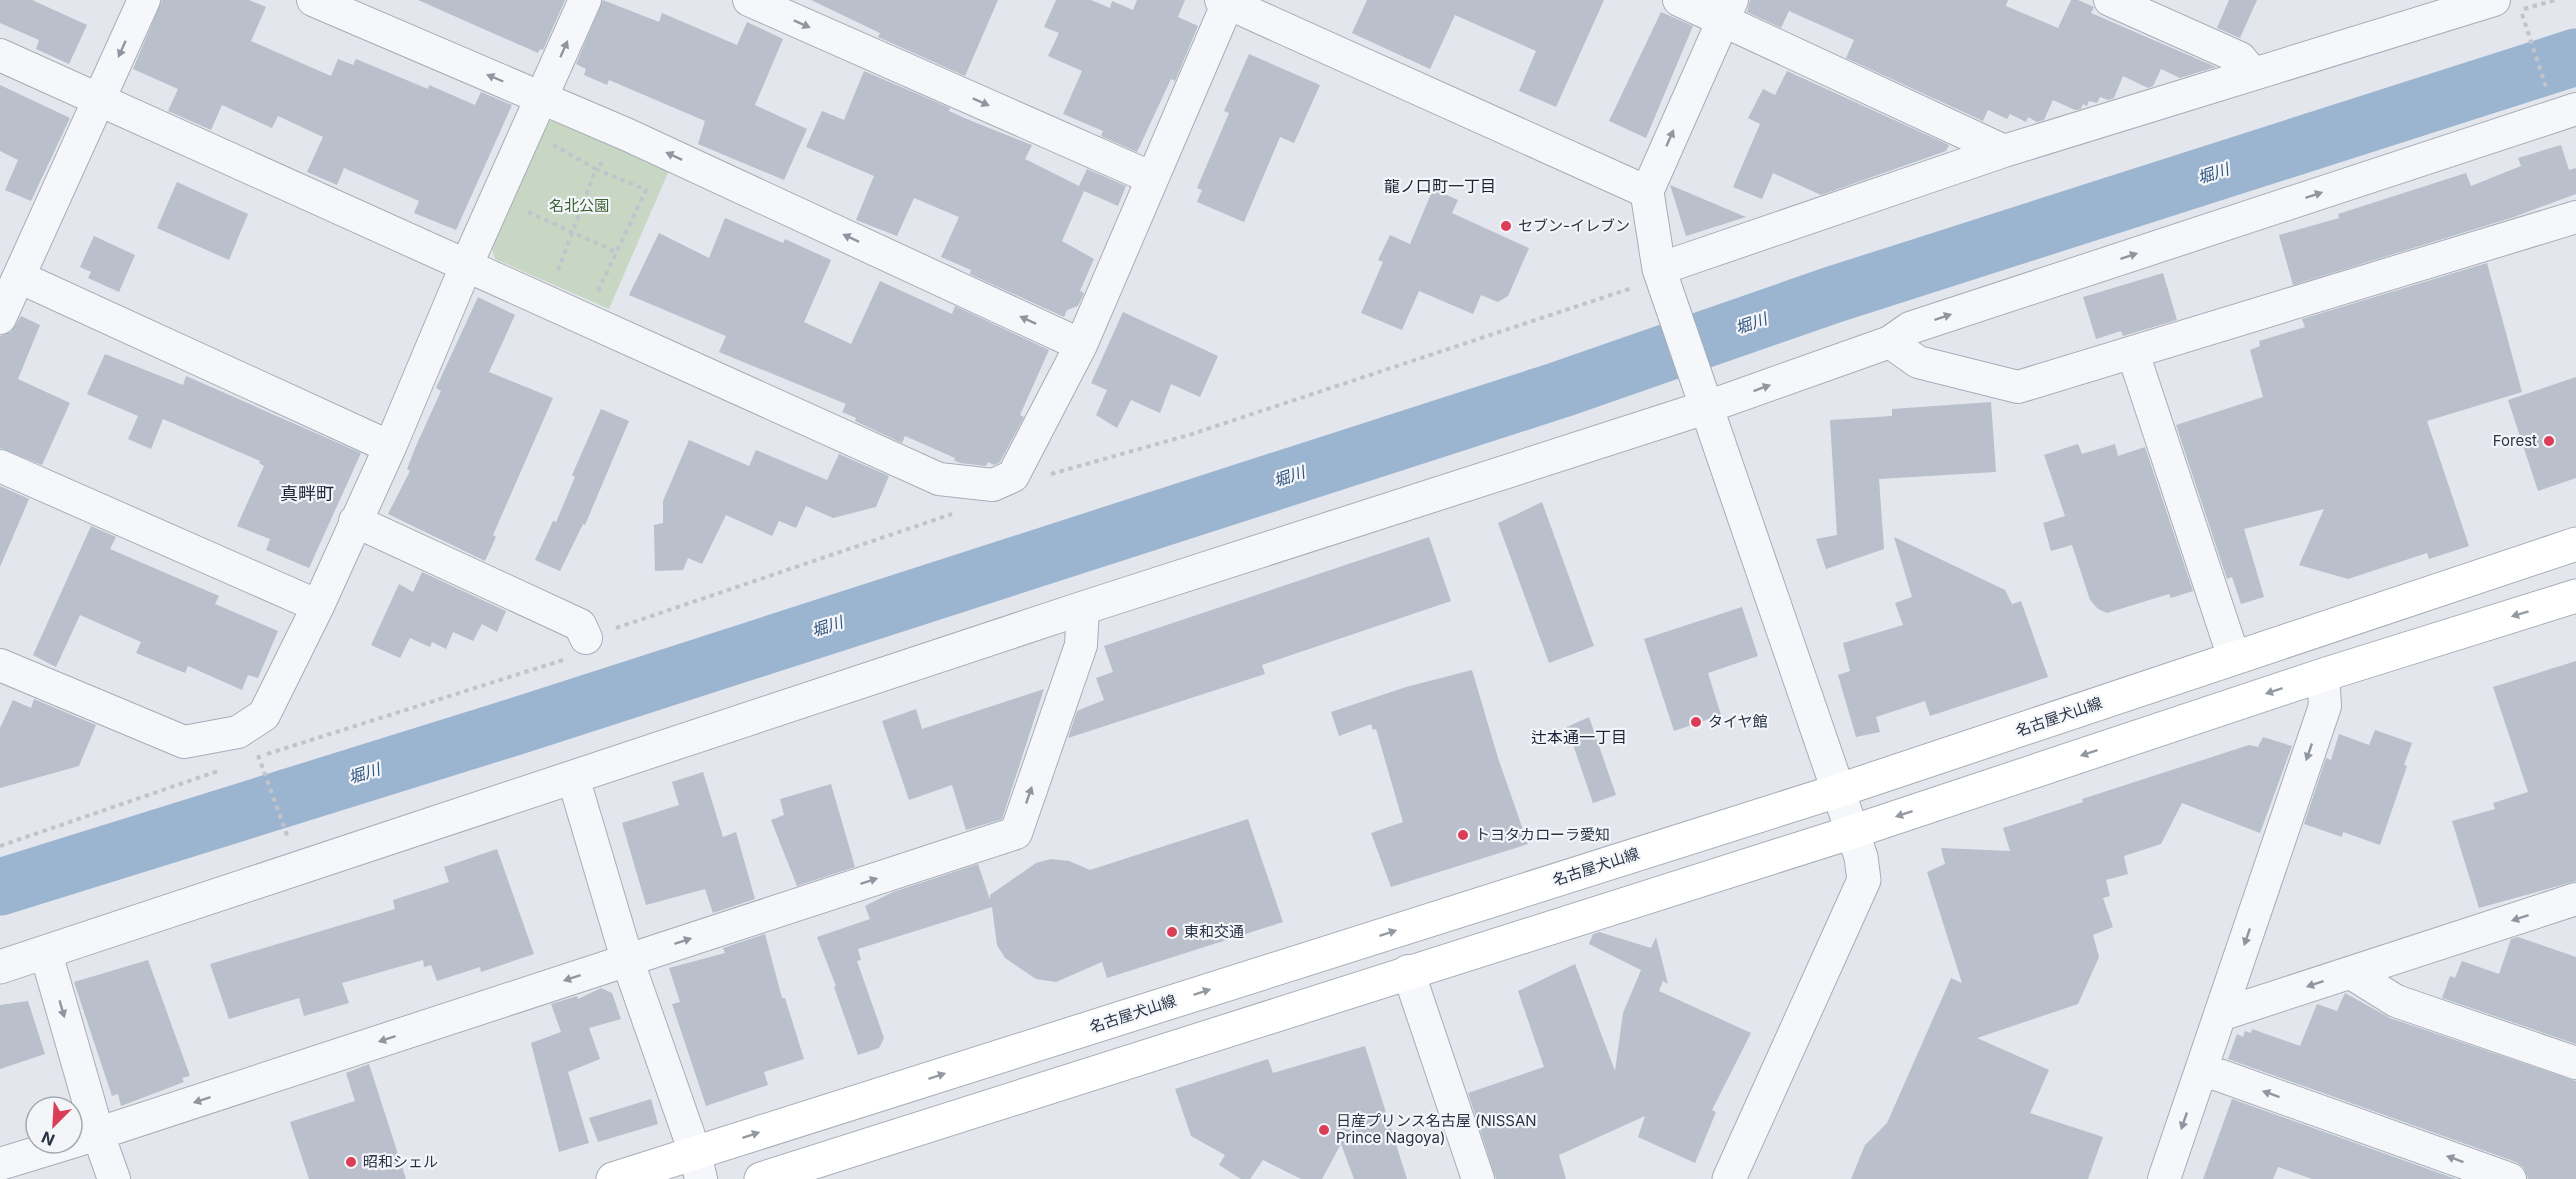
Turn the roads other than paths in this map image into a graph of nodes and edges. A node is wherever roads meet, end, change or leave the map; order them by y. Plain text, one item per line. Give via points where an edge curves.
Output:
1 (144, 0) edge
2 (313, 0) edge
3 (585, 0) edge
4 (748, 0) edge
5 (1679, 0) edge
6 (2110, 0) edge
7 (1226, 1) edge
8 (2507, 5) edge
9 (1728, 10) edge
10 (0, 54) edge
11 (2253, 74) junction
12 (100, 99) junction
13 (542, 99) junction
14 (2562, 103) edge
15 (2004, 151) junction
16 (1152, 178) junction
17 (1647, 192) junction
18 (2574, 226) edge
19 (466, 266) junction
20 (19, 277) junction
21 (1650, 277) junction
22 (0, 318) edge
23 (1890, 342) junction
24 (1081, 345) junction
25 (2133, 353) junction
26 (1701, 393) junction
27 (390, 447) junction
28 (0, 466) edge
29 (355, 521) junction
30 (2576, 544) edge
31 (2576, 596) edge
32 (318, 606) junction
33 (1083, 608) junction
34 (586, 638) road end
35 (2234, 658) junction
36 (0, 665) edge
37 (2323, 675) junction
38 (573, 777) junction
39 (1837, 791) junction
40 (1852, 831) junction
41 (2571, 907) edge
42 (46, 953) junction
43 (627, 959) junction
44 (0, 967) edge
45 (1408, 971) junction
46 (2351, 973) junction
47 (2220, 1015) junction
48 (2576, 1063) edge
49 (2202, 1069) junction
50 (72, 1095) edge
51 (84, 1139) edge
52 (84, 1145) edge
53 (30, 1155) edge
54 (0, 1164) edge
55 (698, 1166) edge
56 (114, 1179) edge
57 (613, 1179) edge
58 (761, 1179) edge
59 (1478, 1179) edge
60 (1729, 1179) edge
61 (2164, 1179) edge
62 (2510, 1179) edge

1 -> 12 street
13 -> 2 street
13 -> 3 street
4 -> 16 street
5 - 9 street
6 - 11 street via 2240,58
7 - 16 street
7 - 17 street
8 - 11 street
9 - 15 street
17 -> 9 street
10 - 12 street
11 - 15 street
12 - 19 street
12 - 20 street
13 - 19 street
24 -> 13 street
23 -> 14 street via 1910,328
15 - 21 street
16 - 24 street
17 - 21 street
18 - 25 street
19 - 24 street via 939,479 993,485 1013,476
19 - 27 street
20 - 22 street
20 - 27 street
21 - 26 street via 1673,309
23 - 25 street via 1918,362 2019,387
26 -> 23 street
25 - 35 street
26 - 33 street
26 - 39 street
27 - 29 street
28 - 32 street
29 - 32 street
29 - 34 street via 580,625
30 - 35 main road, 名古屋犬山線
31 -> 37 main road
32 - 36 street via 264,715 238,732 184,742
33 - 38 street
43 -> 33 street via 1016,833 1081,645
35 - 39 main road, 名古屋犬山線
37 -> 40 main road
37 -> 47 street via 2325,706
38 - 42 street
38 - 43 street
39 - 40 street
55 -> 39 main road, 名古屋犬山線
40 - 45 main road
40 - 60 street via 1864,880
41 -> 46 street
42 - 44 street
42 -> 50 street
43 -> 51 street
43 - 55 street
45 - 58 main road
45 - 59 street
46 -> 47 street
46 - 48 street via 2396,1001
47 - 49 street
49 -> 61 street
62 -> 49 street
52 - 56 street
53 - 54 street
55 - 57 main road, 名古屋犬山線

